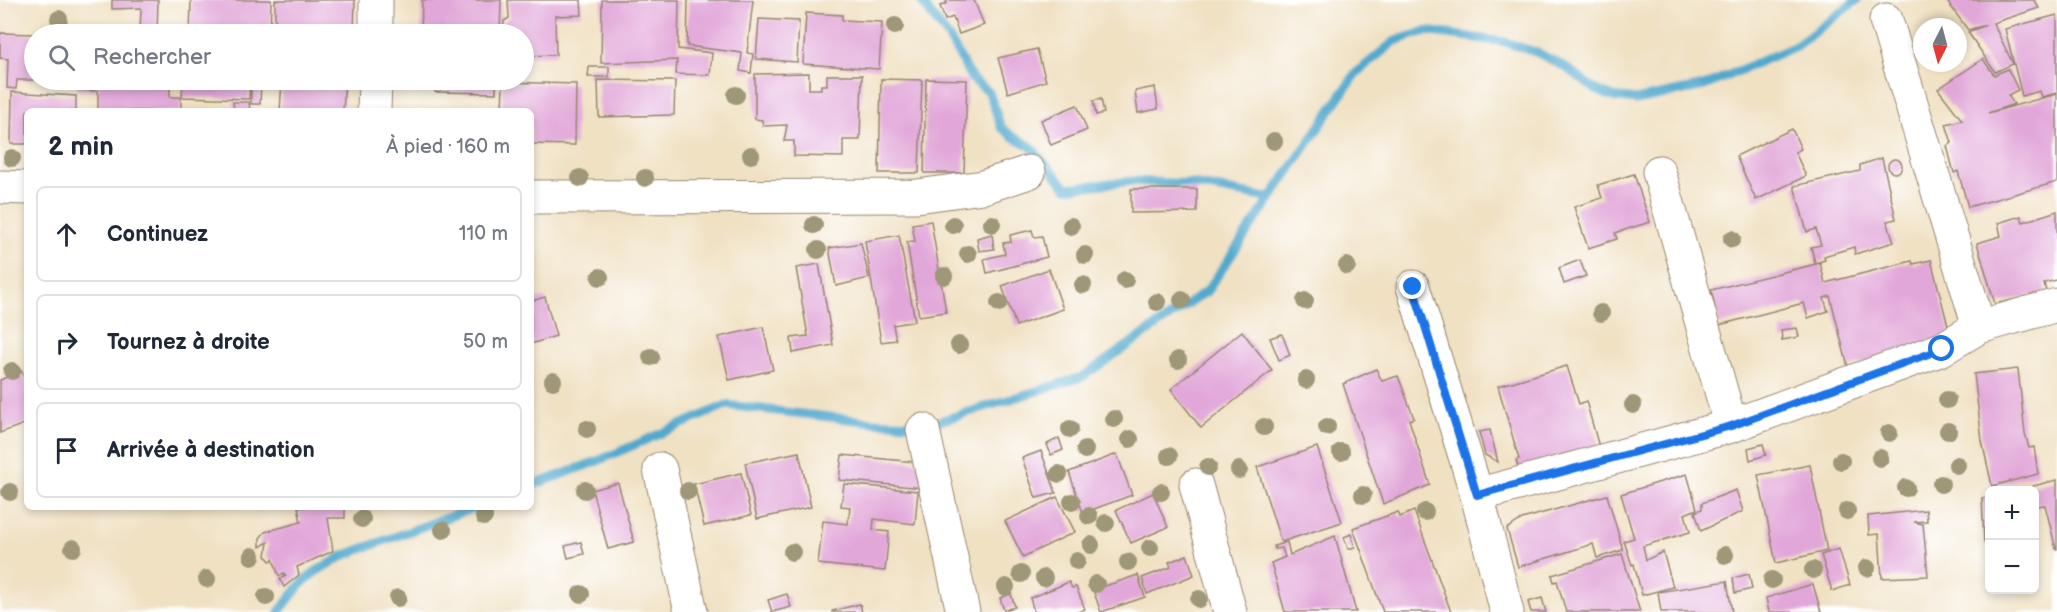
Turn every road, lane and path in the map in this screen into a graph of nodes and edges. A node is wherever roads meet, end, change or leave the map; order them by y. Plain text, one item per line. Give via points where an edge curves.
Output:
1 (376, 0) edge
2 (1886, 20) dead end
3 (376, 24) edge
4 (375, 90) edge
5 (374, 108) edge
6 (1029, 172) dead end
7 (1659, 172) dead end
8 (0, 187) edge
9 (24, 188) edge
10 (534, 197) edge
11 (1413, 287) dead end
12 (2057, 305) edge
13 (1979, 327) junction
14 (1731, 426) junction
15 (924, 430) dead end
16 (660, 469) dead end
17 (1196, 484) dead end
18 (1477, 495) junction
19 (692, 612) edge
20 (963, 612) edge
21 (1230, 612) edge
22 (1508, 612) edge

1 - 3 street
2 - 13 street
4 - 5 street
6 - 10 street via 983,187 917,196
7 - 14 street
8 - 9 street
11 - 18 street
12 - 13 street
13 - 14 street via 1942,349
14 - 18 street
15 - 20 street
16 - 19 street
17 - 21 street
18 - 22 street

